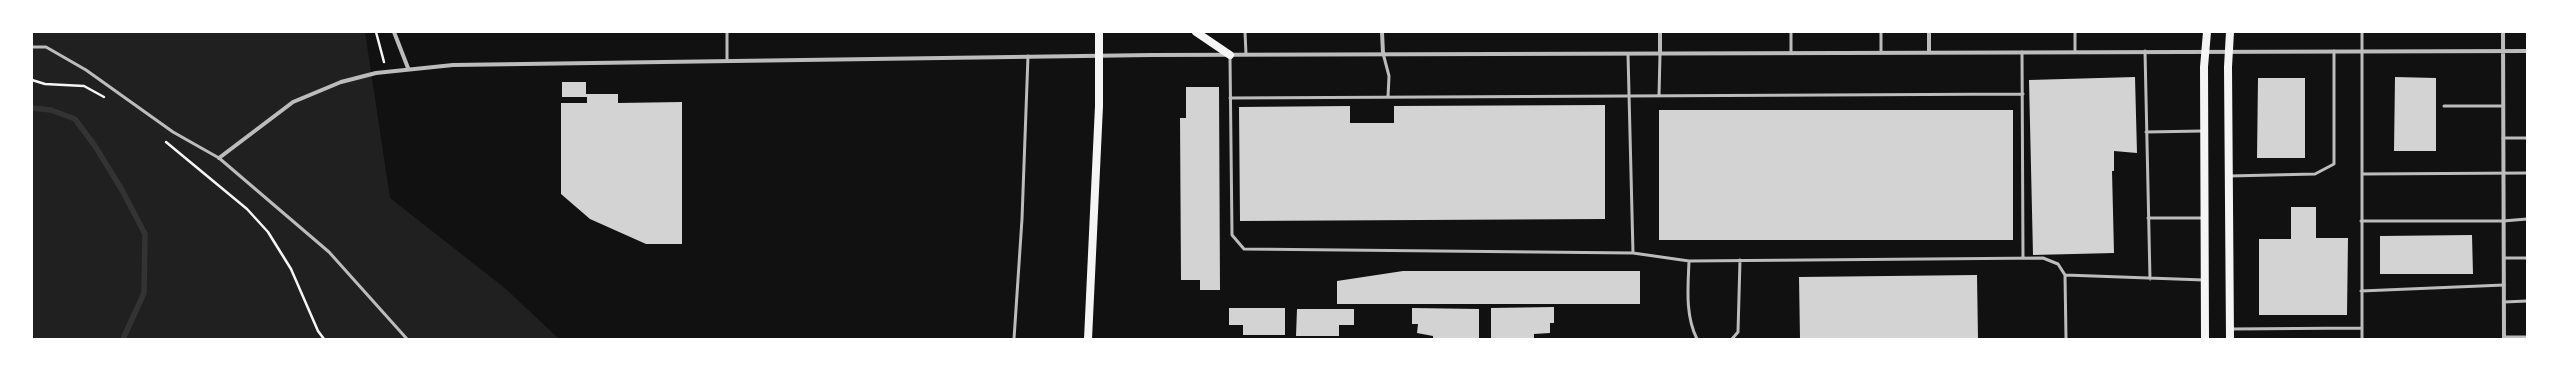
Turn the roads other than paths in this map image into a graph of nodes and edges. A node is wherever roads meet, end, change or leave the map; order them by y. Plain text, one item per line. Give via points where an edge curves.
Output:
1 (394, 32) edge
2 (727, 32) edge
3 (1099, 32) edge
4 (1196, 32) edge
5 (1245, 32) edge
6 (1382, 32) edge
7 (1660, 32) edge
8 (1791, 32) edge
9 (1881, 32) edge
10 (1929, 32) edge
11 (2075, 32) edge
12 (2207, 32) edge
13 (2230, 32) edge
14 (2362, 32) edge
15 (2503, 32) edge
16 (32, 47) edge
17 (2205, 50) junction
18 (2527, 50) edge
19 (2075, 51) junction
20 (2145, 51) junction
21 (2229, 51) junction
22 (2334, 51) junction
23 (2362, 51) junction
24 (2503, 51) junction
25 (1881, 52) junction
26 (1929, 52) junction
27 (2022, 52) junction
28 (1382, 53) junction
29 (1791, 53) junction
30 (1246, 54) junction
31 (1628, 54) junction
32 (1660, 54) junction
33 (1230, 55) junction
34 (1028, 56) junction
35 (727, 61) junction
36 (408, 68) junction
37 (2023, 94) junction
38 (1629, 96) junction
39 (1660, 96) junction
40 (1388, 97) junction
41 (1230, 98) junction
42 (2444, 106) dead end
43 (2503, 106) junction
44 (2204, 131) junction
45 (2146, 132) junction
46 (2503, 138) junction
47 (2527, 138) edge
48 (219, 158) junction
49 (2527, 173) edge
50 (2362, 174) junction
51 (2503, 174) junction
52 (2228, 176) junction
53 (2148, 218) junction
54 (2204, 218) junction
55 (2527, 219) edge
56 (2361, 220) junction
57 (2504, 221) junction
58 (1633, 253) junction
59 (2023, 258) junction
60 (2504, 258) junction
61 (2527, 258) edge
62 (1740, 260) junction
63 (1689, 261) junction
64 (2065, 274) junction
65 (2150, 279) junction
66 (2204, 280) junction
67 (2504, 285) junction
68 (2362, 291) junction
69 (2527, 301) edge
70 (2504, 302) junction
71 (2362, 328) junction
72 (2230, 329) junction
73 (2527, 337) edge
74 (2504, 338) edge
75 (407, 339) edge
76 (1014, 339) edge
77 (1088, 339) edge
78 (1697, 339) edge
79 (1732, 339) edge
80 (2066, 339) edge
81 (2205, 339) edge
82 (2230, 339) edge
83 (2362, 339) edge

1 - 36 street
2 - 35 lane
3 - 77 main road via 1099,106
4 - 33 main road
5 - 30 lane
6 - 28 street
7 - 32 street
8 - 29 lane
9 - 25 lane
10 - 26 street
11 - 19 lane
12 - 17 main road
13 - 21 main road
14 - 23 lane
15 - 24 street
16 - 48 lane via 46,48 86,70 173,132
17 - 20 street
17 - 21 street
17 - 44 main road
18 - 24 street
19 - 20 street
19 - 27 street
20 - 45 lane
21 - 22 street
21 - 52 main road
22 - 23 street
22 - 52 lane via 2334,164 2315,174
23 - 24 street
23 - 50 lane
24 - 43 street
25 - 26 street
25 - 29 street
26 - 27 street
27 - 37 lane
28 - 30 street
28 - 31 street
28 - 40 lane via 1388,76
29 - 32 street
30 - 33 street
31 - 32 street
31 - 38 lane
32 - 39 lane
33 - 34 street
33 - 41 lane
34 - 35 street
34 - 76 lane via 1022,219
35 - 36 street via 453,65
36 - 48 street via 341,82 293,102
37 - 39 lane
37 - 59 lane
38 - 39 lane
38 - 40 lane
38 - 58 lane
40 - 41 lane
41 - 58 lane via 1232,235 1244,249
42 - 43 lane
43 - 46 street
44 - 45 lane
44 - 54 main road
45 - 53 lane
46 - 47 lane
46 - 51 street
48 - 75 lane via 329,252
49 - 51 lane
50 - 51 lane
50 - 56 lane
51 - 57 street
52 - 72 main road
53 - 54 lane
53 - 65 lane
54 - 66 main road
55 - 57 lane
56 - 57 lane
56 - 68 lane
57 - 60 street
58 - 63 lane
59 - 62 lane
59 - 64 lane via 2043,258 2058,264
60 - 61 lane
60 - 67 street
62 - 63 lane
62 - 79 lane via 1738,332
63 - 78 lane via 1688,306 1692,329
64 - 65 lane
64 - 80 lane
65 - 66 lane
66 - 81 main road
67 - 68 lane
67 - 70 street
68 - 71 lane
69 - 70 lane
70 - 74 street
71 - 72 lane
71 - 83 lane
72 - 82 main road
73 - 74 lane

